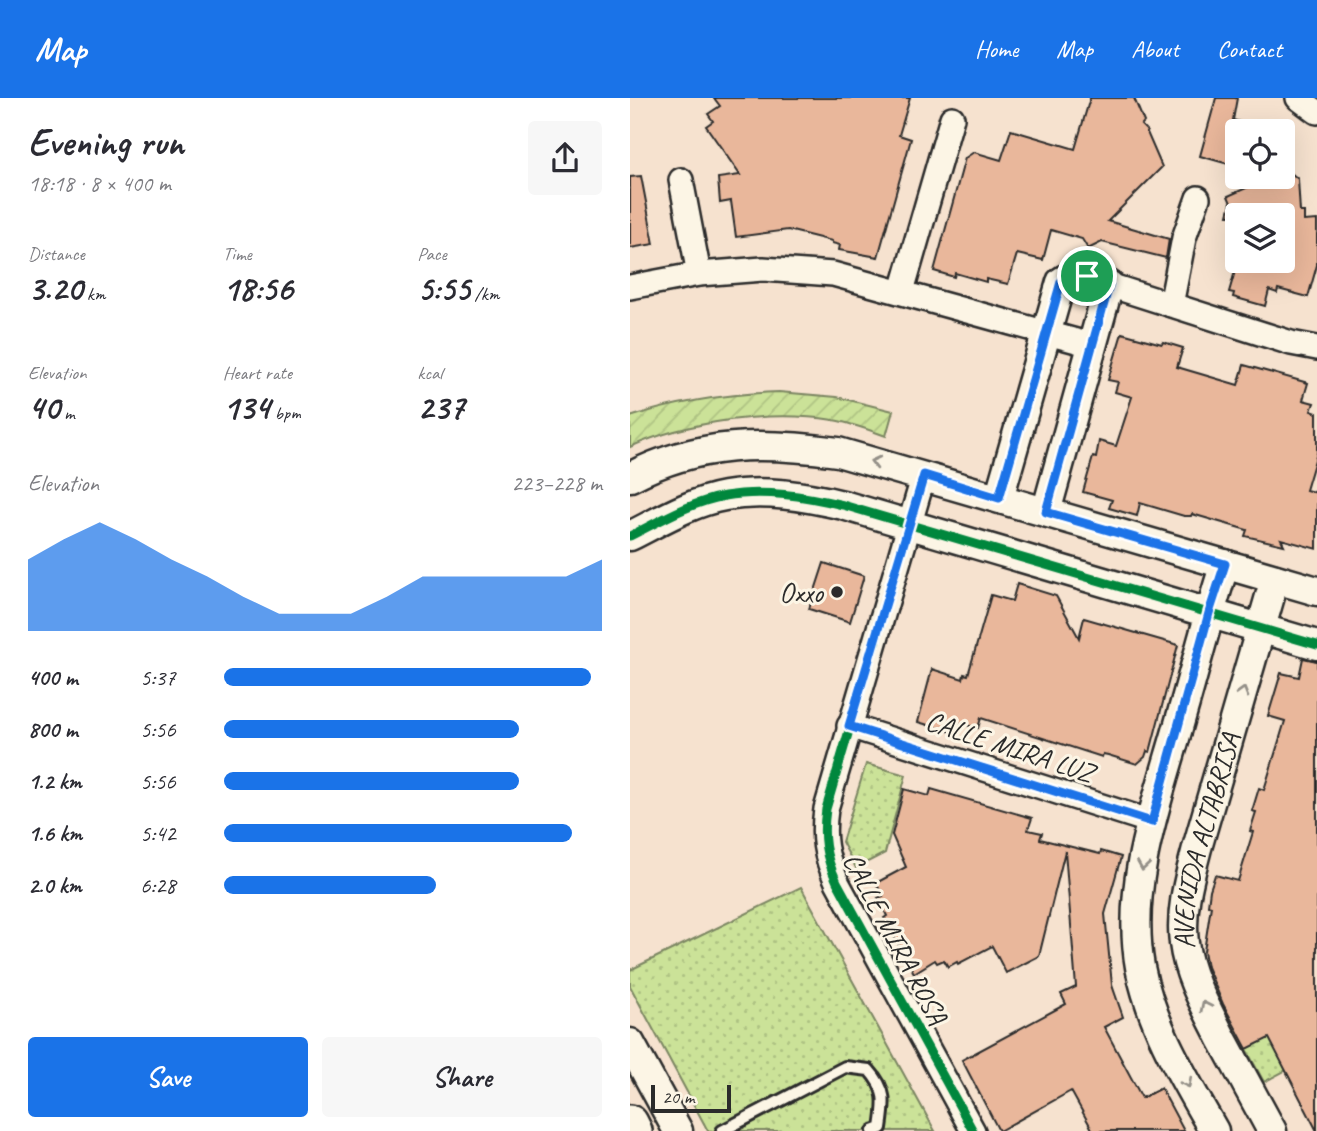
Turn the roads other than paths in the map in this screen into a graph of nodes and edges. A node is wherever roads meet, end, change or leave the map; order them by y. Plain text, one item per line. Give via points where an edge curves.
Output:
1 (1298, 98) edge
2 (1317, 112) edge
3 (953, 118) dead end
4 (681, 180) dead end
5 (1198, 198) dead end
6 (699, 274) junction
7 (1109, 285) junction
8 (630, 287) edge
9 (902, 291) junction
10 (1171, 304) junction
11 (1046, 331) junction
12 (1091, 345) junction
13 (1317, 348) edge
14 (924, 475) junction
15 (630, 477) edge
16 (999, 498) junction
17 (1046, 512) junction
18 (909, 524) junction
19 (630, 536) edge
20 (1225, 564) junction
21 (1275, 579) junction
22 (1317, 591) edge
23 (1209, 613) junction
24 (1261, 628) junction
25 (1317, 645) edge
26 (849, 726) junction
27 (1152, 822) junction
28 (630, 1043) edge
29 (630, 1123) edge
30 (634, 1131) edge
31 (678, 1131) edge
32 (722, 1131) edge
33 (873, 1131) edge
34 (973, 1131) edge
35 (1214, 1131) edge
36 (1272, 1131) edge

1 - 2 street
3 - 9 street
4 - 6 street
5 - 10 street via 1184,238
6 - 8 street
6 - 9 street via 763,269 833,274
7 - 10 street
7 - 11 street via 1080,275 1061,282
7 - 12 street
9 - 11 street
10 - 13 street
11 - 12 street
11 - 16 street
12 - 17 street
14 -> 15 street via 838,452 768,444 685,455
14 - 16 street
14 - 18 street, CALLE MIRA ROSA
16 - 17 street
17 - 20 street
18 - 19 street via 843,505 768,493 725,496 697,504
18 - 23 street
18 - 26 street, CALLE MIRA ROSA
20 - 21 street
20 - 23 street, AVENIDA ALTABRISA
21 - 22 street
21 - 24 street, AVENIDA ALTABRISA
23 - 24 street
23 - 27 street, AVENIDA ALTABRISA
24 - 25 street
36 -> 24 street, AVENIDA ALTABRISA via 1203,1002 1184,943 1183,915 1197,848
26 - 27 street, CALLE MIRA LUZ
26 - 34 street, CALLE MIRA ROSA via 826,809 826,857
27 -> 35 street, AVENIDA ALTABRISA via 1136,920 1140,967 1153,1013
28 - 31 street
29 - 30 main road
32 - 33 lane via 845,1067 869,1070 881,1084 883,1118 881,1128

